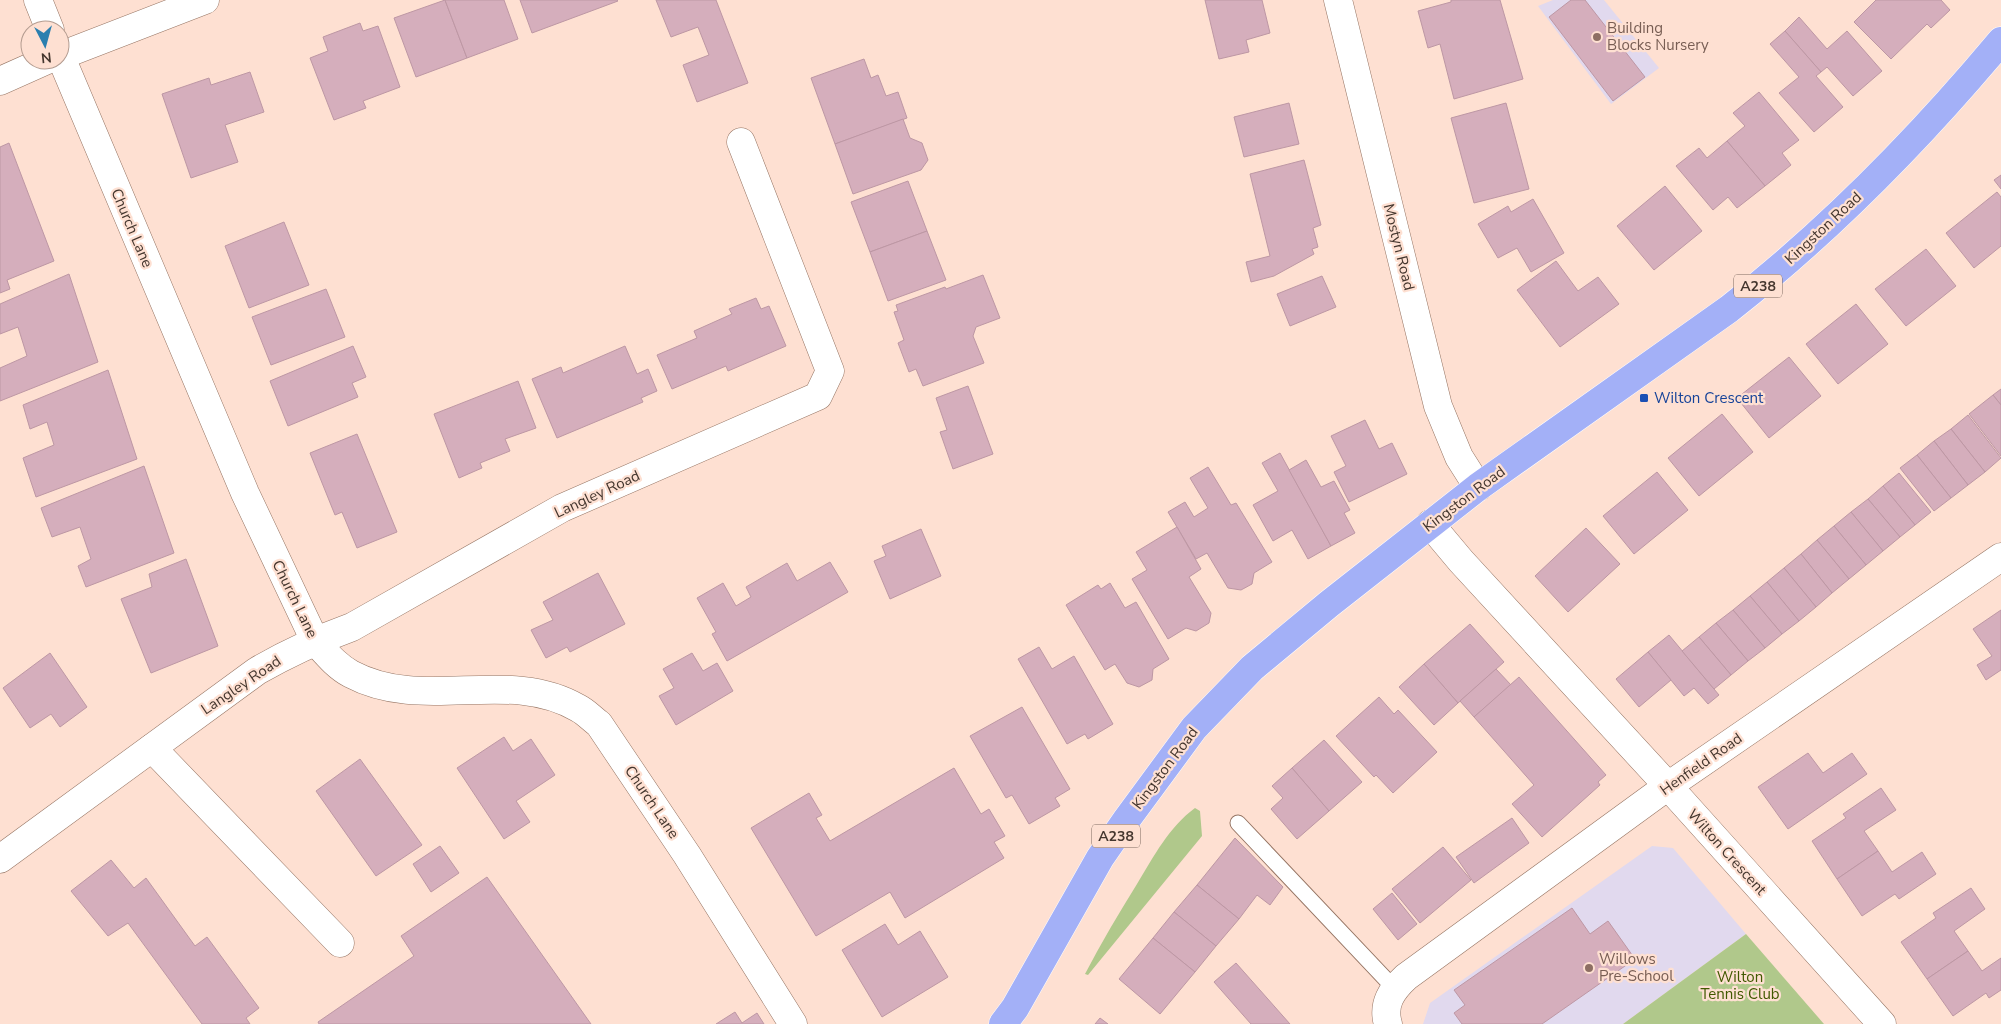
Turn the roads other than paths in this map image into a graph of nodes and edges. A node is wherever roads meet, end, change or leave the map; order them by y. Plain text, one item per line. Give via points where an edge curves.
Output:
1 (38, 0) edge
2 (205, 0) edge
3 (1338, 0) edge
4 (46, 20) edge
5 (2001, 41) edge
6 (70, 51) edge
7 (25, 70) edge
8 (66, 70) edge
9 (0, 81) edge
10 (741, 142) dead end
11 (1478, 487) junction
12 (1430, 524) junction
13 (2001, 557) edge
14 (315, 641) junction
15 (152, 748) junction
16 (1668, 786) junction
17 (1238, 823) dead end
18 (0, 859) edge
19 (340, 943) dead end
20 (1400, 982) junction
21 (793, 1024) edge
22 (1003, 1024) edge
23 (1388, 1024) edge
24 (1882, 1024) edge

1 - 4 street
2 - 6 street
3 - 11 street, Mostyn Road via 1438,406 1459,458
5 - 11 main road, Kingston Road / A238 via 1917,137 1852,204 1766,280
7 - 9 street
8 - 14 street, Church Lane via 244,493
10 - 14 street, Langley Road via 830,371 818,396 562,508 352,627
11 - 12 main road, Kingston Road / A238
12 - 16 street, Wilton Crescent
12 - 22 main road, Kingston Road / A238 via 1252,668 1194,728 1100,858
13 - 16 street, Henfield Road
14 - 15 street, Langley Road via 256,671
14 - 21 street, Church Lane via 330,659 374,684 417,691 530,691 579,708 599,724 687,855
15 - 18 street, Langley Road
15 - 19 street
16 - 20 street, Henfield Road
16 - 24 street, Wilton Crescent
17 - 20 lane
20 - 23 street via 1387,1001

